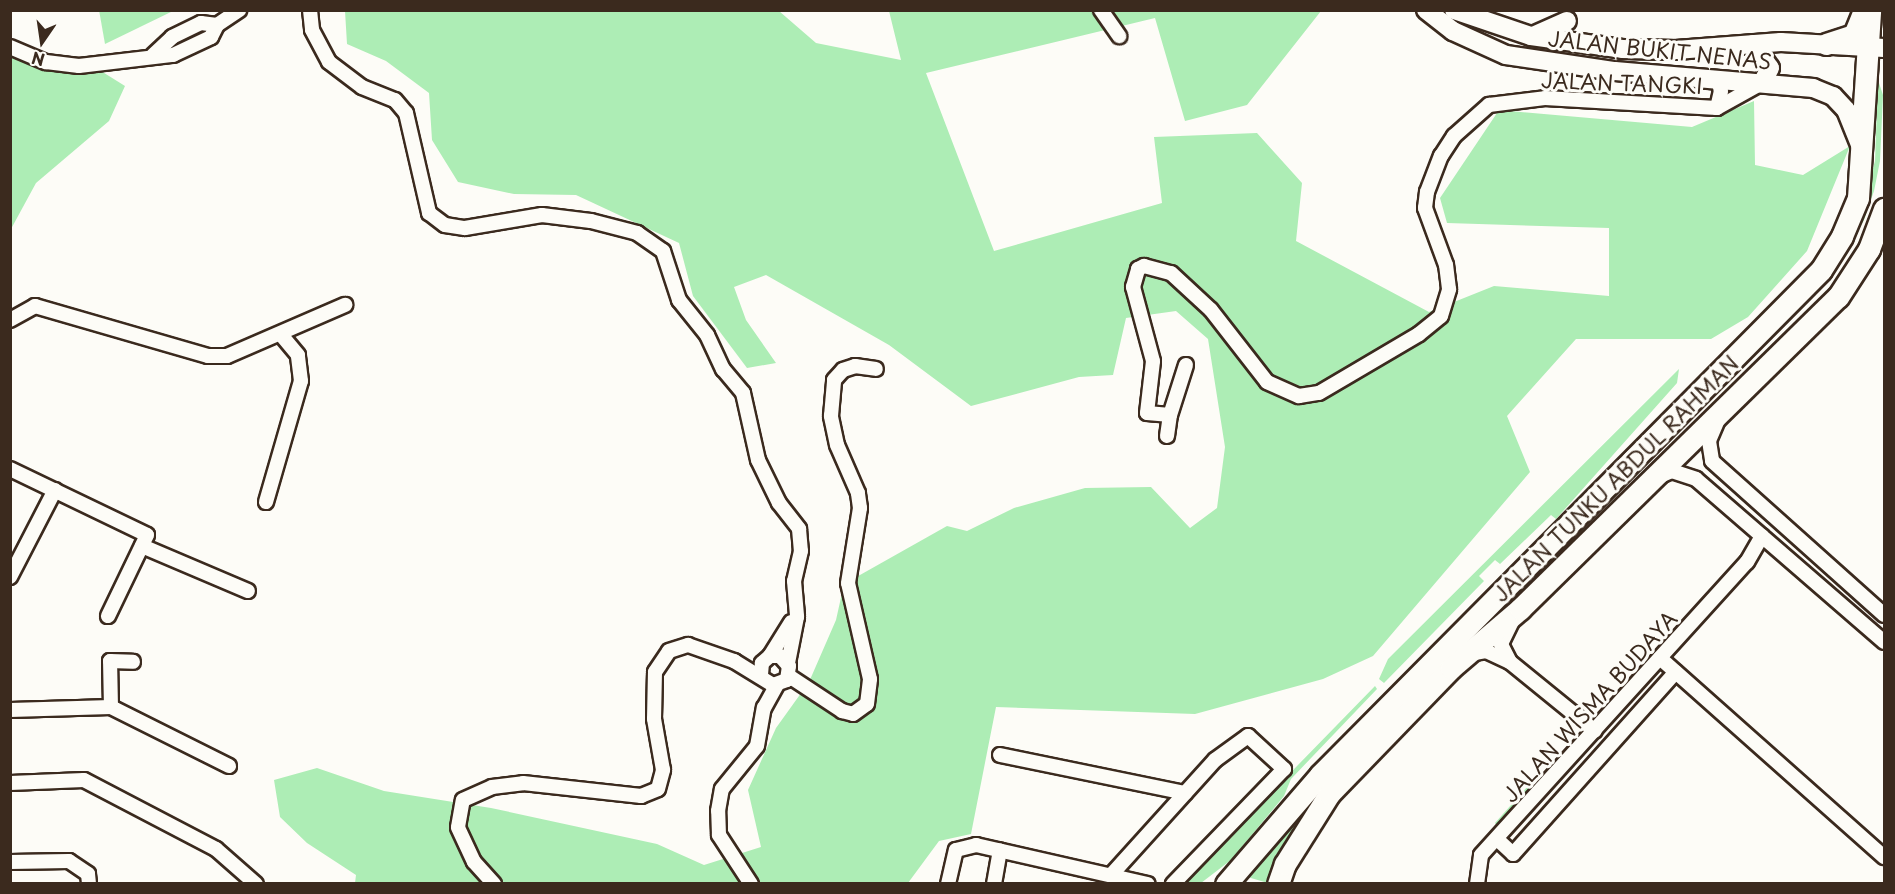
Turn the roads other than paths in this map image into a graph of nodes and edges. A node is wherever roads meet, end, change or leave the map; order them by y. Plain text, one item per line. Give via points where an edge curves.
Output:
1 (239, 10) edge
2 (310, 10) edge
3 (1101, 10) edge
4 (1426, 10) edge
5 (1454, 10) edge
6 (1864, 10) edge
7 (1870, 10) edge
8 (1567, 21) dead end
9 (1119, 36) dead end
10 (1532, 36) junction
11 (1567, 42) junction
12 (1752, 44) junction
13 (1826, 44) junction
14 (10, 47) edge
15 (1877, 48) edge
16 (1649, 72) junction
17 (1718, 80) junction
18 (1762, 83) junction
19 (1717, 108) junction
20 (1863, 154) junction
21 (1884, 209) edge
22 (345, 305) dead end
23 (10, 320) edge
24 (280, 336) junction
25 (1186, 365) dead end
26 (876, 369) dead end
27 (1723, 409) junction
28 (1170, 415) junction
29 (1167, 436) dead end
30 (1712, 461) junction
31 (10, 469) edge
32 (1730, 477) junction
33 (1655, 478) junction
34 (1695, 479) junction
35 (55, 490) junction
36 (1714, 495) junction
37 (266, 502) dead end
38 (1762, 536) junction
39 (145, 540) junction
40 (1778, 550) junction
41 (1747, 562) junction
42 (10, 577) edge
43 (1854, 588) junction
44 (248, 591) dead end
45 (1842, 605) junction
46 (1520, 609) junction
47 (795, 612) junction
48 (1884, 615) edge
49 (108, 616) dead end
50 (1883, 640) edge
51 (1469, 654) junction
52 (767, 658) junction
53 (1660, 658) junction
54 (734, 661) junction
55 (134, 662) dead end
56 (1510, 662) junction
57 (1676, 672) junction
58 (785, 675) junction
59 (762, 677) junction
60 (111, 707) junction
61 (764, 708) junction
62 (10, 710) edge
63 (1595, 731) junction
64 (1000, 755) dead end
65 (228, 766) dead end
66 (10, 783) edge
67 (1185, 793) junction
68 (1329, 794) junction
69 (1497, 839) junction
70 (1000, 851) junction
71 (1884, 857) edge
72 (10, 862) edge
73 (1112, 874) junction
74 (89, 884) edge
75 (256, 884) edge
76 (494, 884) edge
77 (752, 884) edge
78 (948, 884) edge
79 (994, 884) edge
80 (1148, 884) edge
81 (1173, 884) edge
82 (1226, 884) edge
83 (1278, 884) edge
84 (1292, 884) edge
85 (1477, 884) edge

1 - 14 street via 217,25 201,23 172,37 153,55 79,66 46,62
2 - 47 street via 312,30 329,62 362,87 395,100 406,113 429,213 445,225 465,228 542,215 591,221 637,234 663,251 679,300 707,335 723,369 742,393 758,460 779,503 800,529
3 - 9 street
4 - 16 main road, JALAN BUKIT NENAS via 1453,31 1491,51 1564,65
5 - 10 main road, JALAN BUKIT NENAS
6 - 13 main road via 1854,34
7 - 15 main road, JALAN TUNKU ABDUL RAHMAN
8 - 10 main road
10 - 11 main road, JALAN BUKIT NENAS
11 - 12 main road, JALAN BUKIT NENAS via 1676,50
11 - 16 main road via 1574,56
12 - 13 main road, JALAN BUKIT NENAS
12 - 18 main road via 1770,68
13 - 15 main road, JALAN BUKIT NENAS
15 - 20 main road, JALAN TUNKU ABDUL RAHMAN
16 - 17 main road, JALAN BUKIT NENAS
17 - 18 main road, JALAN BUKIT NENAS
17 - 19 street, JALAN TANGKI via 1721,91
18 - 19 street, JALAN TANGKI
18 - 20 main road, JALAN BUKIT NENAS via 1813,88 1833,96 1846,110
19 - 28 street, JALAN TANGKI via 1545,98 1489,105 1454,136 1441,156 1427,192 1425,208 1446,265 1449,289 1441,316 1419,334 1319,393 1299,396 1267,382 1211,310 1172,273 1156,266 1138,269 1133,287 1154,361 1147,413
20 - 82 main road, JALAN TUNKU ABDUL RAHMAN via 1858,198 1850,221 1809,283 1320,775
21 - 27 main road, JALAN TUNKU ABDUL RAHMAN via 1869,249 1838,297
22 - 24 street
23 - 24 street via 35,306 208,356 227,356
24 - 37 street via 298,355 301,381
25 - 28 street
26 - 58 street via 855,366 834,380 831,416 860,508 848,583 870,679 867,704 853,714 842,711
27 - 30 street via 1709,441
27 - 33 main road, JALAN TUNKU ABDUL RAHMAN
28 - 29 street
30 - 32 street
30 - 34 street via 1709,472
31 - 35 street
32 - 36 street via 1716,481
32 - 43 street
33 - 34 street via 1672,471
33 - 46 main road, JALAN TUNKU ABDUL RAHMAN
34 - 36 street
35 - 39 street
35 - 42 street
36 - 38 street
38 - 40 street
38 - 41 street, JALAN WISMA BUDAYA
39 - 44 street
39 - 49 street
40 - 41 street, JALAN WISMA BUDAYA
40 - 45 street
41 - 53 street, JALAN WISMA BUDAYA
43 - 45 street via 1843,587 1837,593
43 - 48 street
45 - 50 street
46 - 51 main road, JALAN TUNKU ABDUL RAHMAN
46 - 56 street via 1501,644
47 - 52 street via 783,639
47 - 58 street
51 - 56 street via 1486,651
51 - 68 main road, JALAN TUNKU ABDUL RAHMAN
52 - 54 street
52 - 58 street via 780,656
52 - 59 street
53 - 57 street
53 - 63 street, JALAN WISMA BUDAYA
54 - 59 street
54 - 76 street via 688,645 669,651 655,672 654,719 663,770 658,789 641,796 523,783 492,788 463,800 458,827 474,862
55 - 60 street via 110,661
56 - 63 street
57 - 69 street via 1513,854
57 - 71 street
58 - 59 street
58 - 61 street
59 - 61 street
60 - 62 street
60 - 65 street
61 - 77 street via 757,746 723,789 718,811 719,835
63 - 69 street, JALAN WISMA BUDAYA
64 - 67 street
66 - 75 street via 84,780 216,849
67 - 73 street
67 - 81 street via 1215,760 1248,736 1284,769
68 - 83 main road, JALAN TUNKU ABDUL RAHMAN via 1290,855
68 - 84 main road
69 - 85 street, JALAN WISMA BUDAYA via 1481,855
70 - 73 street
70 - 78 street via 976,845 962,847 953,856
70 - 79 street
72 - 74 street via 69,861 88,874
73 - 80 street

